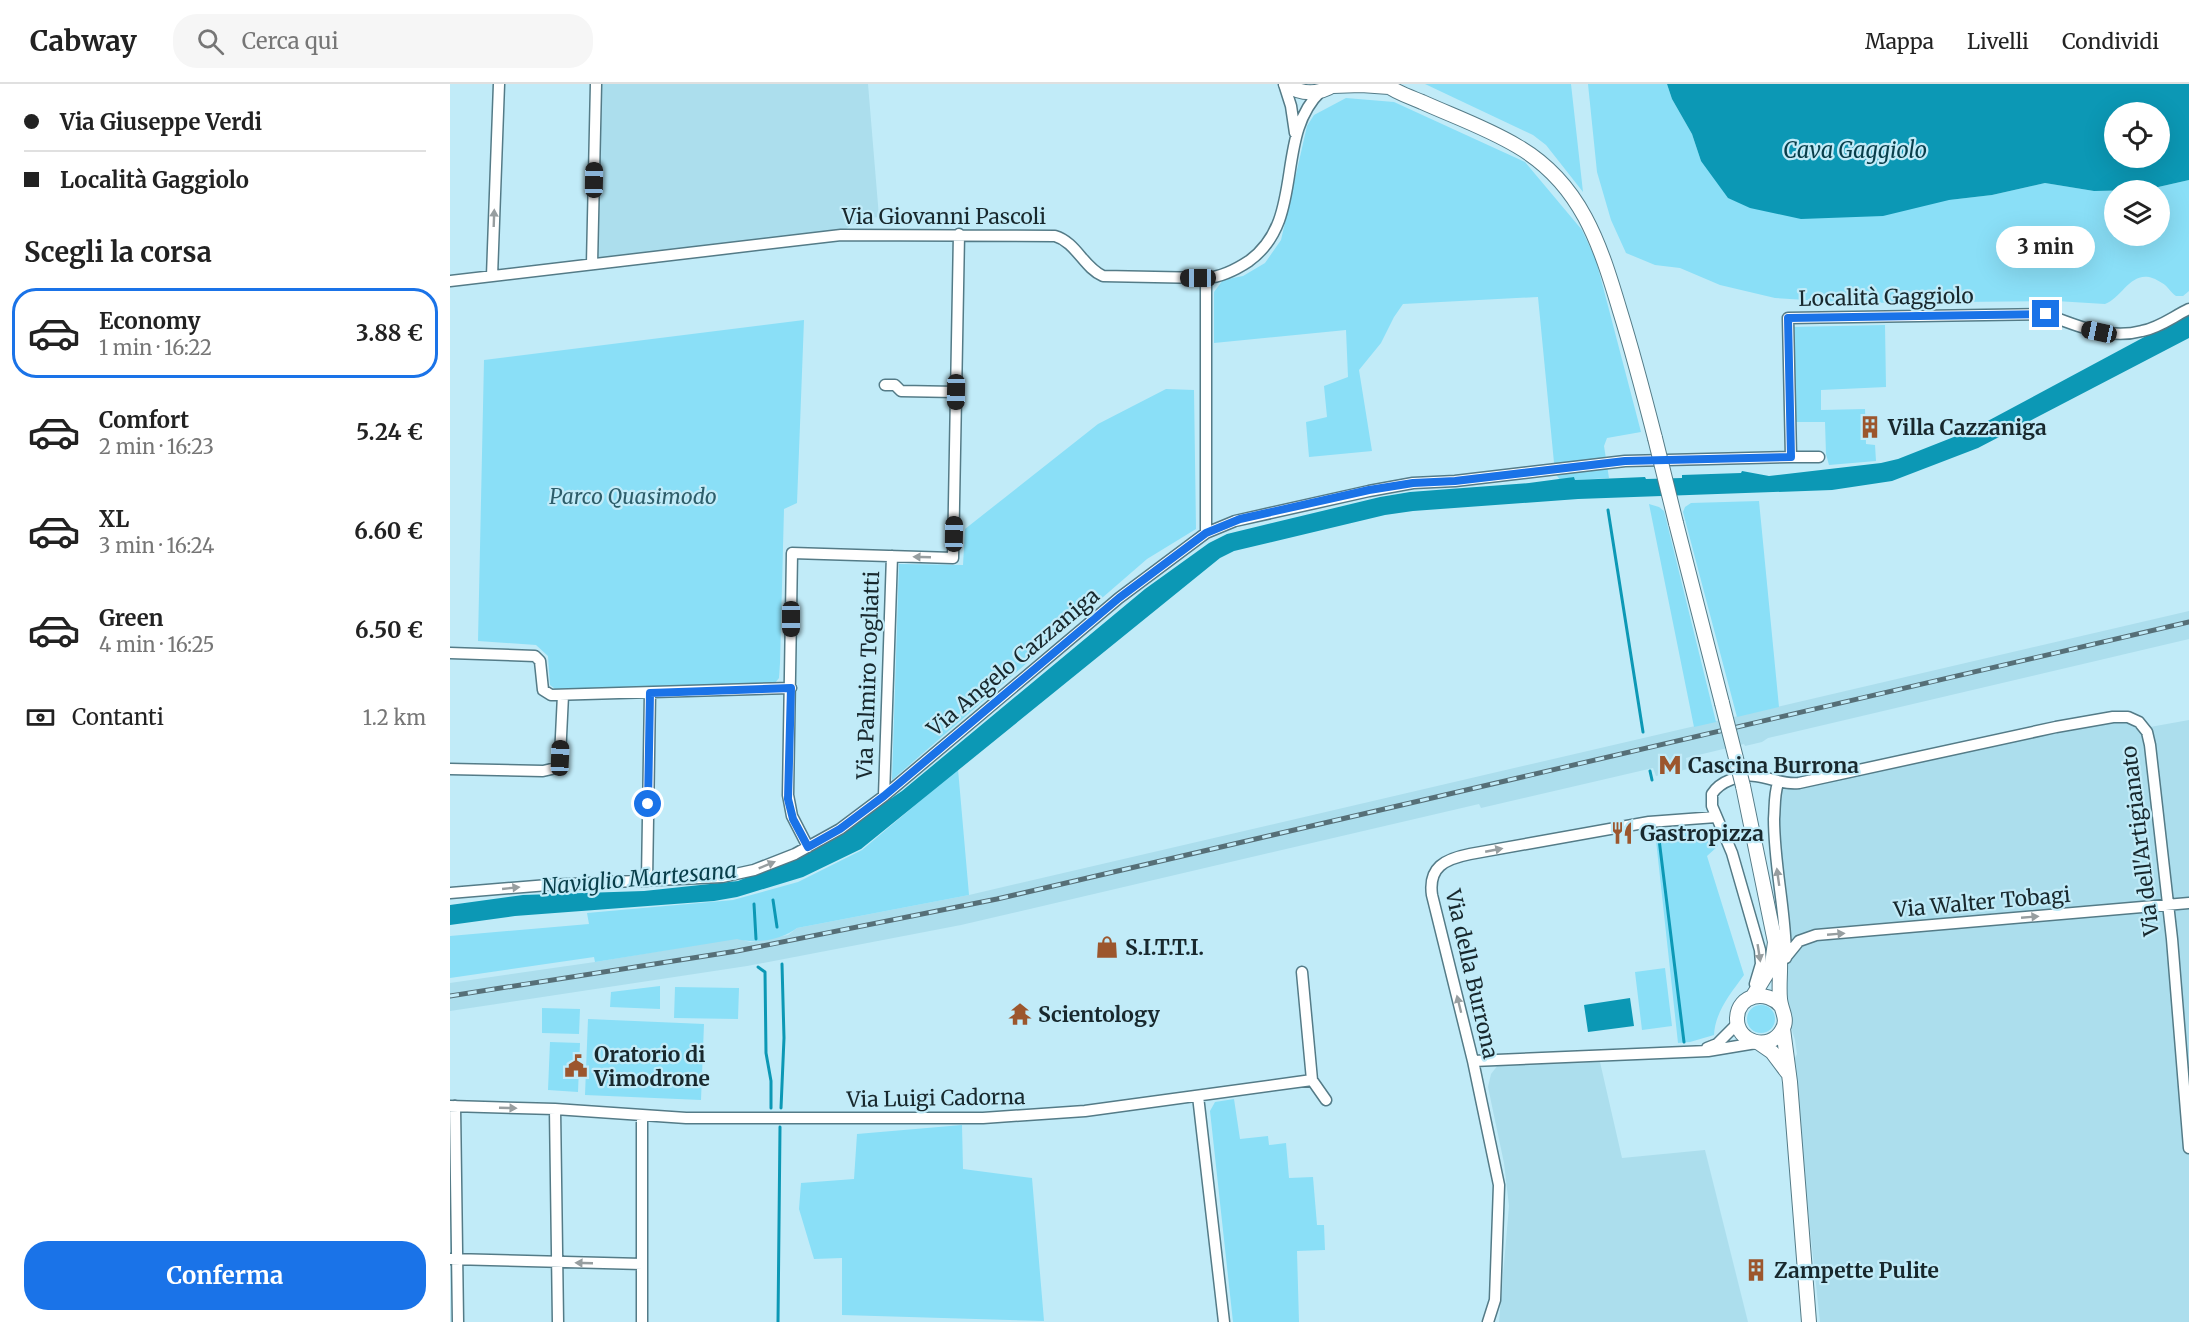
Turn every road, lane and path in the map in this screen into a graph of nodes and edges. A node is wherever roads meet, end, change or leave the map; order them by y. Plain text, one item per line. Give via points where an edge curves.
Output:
1 (499, 84) edge
2 (596, 84) edge
3 (1285, 84) edge
4 (1387, 86) edge
5 (1329, 87) edge
6 (1296, 139) junction
7 (959, 234) junction
8 (592, 264) junction
9 (492, 276) junction
10 (1206, 278) junction
11 (450, 282) edge
12 (2189, 309) edge
13 (885, 385) dead end
14 (956, 392) junction
15 (1791, 457) junction
16 (1819, 457) dead end
17 (1206, 533) junction
18 (892, 556) junction
19 (450, 653) edge
20 (791, 688) junction
21 (650, 693) junction
22 (563, 695) junction
23 (450, 769) edge
24 (1778, 783) junction
25 (884, 796) junction
26 (1716, 817) junction
27 (808, 847) junction
28 (647, 881) junction
29 (452, 893) edge
30 (2189, 903) edge
31 (2168, 906) junction
32 (1775, 935) junction
33 (1786, 957) junction
34 (1302, 972) dead end
35 (1781, 976) junction
36 (1749, 998) junction
37 (1781, 1006) junction
38 (1737, 1024) junction
39 (1783, 1029) junction
40 (1757, 1043) junction
41 (1695, 1052) junction
42 (1473, 1061) junction
43 (1788, 1074) junction
44 (1312, 1080) junction
45 (1198, 1095) junction
46 (1326, 1100) dead end
47 (452, 1106) edge
48 (555, 1109) junction
49 (2187, 1115) edge
50 (642, 1116) junction
51 (2189, 1148) edge
52 (454, 1259) edge
53 (557, 1262) junction
54 (642, 1264) junction
55 (1495, 1300) junction
56 (458, 1322) edge
57 (558, 1322) edge
58 (642, 1322) edge
59 (1224, 1322) edge
60 (1488, 1322) edge
61 (1494, 1322) edge
62 (1809, 1322) edge

9 -> 1 street
2 - 8 street
3 - 5 street via 1301,92
3 - 6 street
4 - 5 street
4 - 32 street, bridge via 1520,147 1542,163 1588,220 1634,356 1743,786
5 - 6 street via 1309,107
6 - 10 street, Via Giovanni Pascoli via 1282,213 1272,238 1245,263
7 - 8 street, Via Giovanni Pascoli via 842,235
7 - 10 street, Via Giovanni Pascoli via 1058,236 1096,272 1108,277
7 - 14 street
8 - 9 street, Via Giovanni Pascoli
9 - 11 street, Via Giovanni Pascoli
10 - 17 street
12 - 15 street, Località Gaggiolo via 2152,328 2123,333 2084,329 2046,314 1788,318
13 - 14 street via 895,385 901,391
14 -> 18 street via 953,558
15 - 16 street
15 - 17 street, Via Angelo Cazzaniga via 1645,460 1391,486 1235,521
17 - 25 street, Via Angelo Cazzaniga via 1119,598
18 - 20 street via 792,553
18 - 25 street, Via Palmiro Togliatti
19 - 22 street via 535,656 540,661 544,692
20 - 21 street
20 - 27 street via 788,799 793,819
21 - 22 street
21 - 28 street
22 - 23 street via 560,758 556,768
24 - 26 street, Via dell'Artigianato via 1751,776 1721,783 1712,796
24 - 31 street, Via dell'Artigianato via 1799,783 2074,723 2131,718 2144,726 2150,745
33 -> 24 street via 1774,847
25 - 27 street, Via Angelo Cazzaniga
26 -> 36 street via 1732,853 1761,955 1758,977
42 -> 26 street, Via della Burrona via 1432,895 1434,873 1444,862 1581,833
28 -> 27 street, Via Angelo Cazzaniga via 743,873
29 -> 28 street, Via Angelo Cazzaniga
30 - 31 street, Via Walter Tobagi
33 -> 31 street, Via Walter Tobagi via 1799,941 1816,935
31 - 49 street, Via dell'Artigianato
32 - 35 street
32 - 36 street via 1772,965
33 - 35 street
34 - 44 street
35 - 37 street
36 - 37 street via 1768,996
36 - 38 street via 1739,1009
37 - 39 street via 1785,1017
38 - 40 street via 1745,1037
38 - 41 street via 1718,1044
39 - 40 street via 1772,1041
39 - 43 street
40 - 41 street
40 - 43 street via 1780,1060
41 - 42 street
42 - 55 street, Via della Burrona via 1499,1190
43 - 62 street
44 - 45 street, Via Luigi Cadorna
44 - 46 street
45 - 50 street, Via Luigi Cadorna via 1079,1112 988,1118
45 - 59 street
47 -> 48 street, Via Luigi Cadorna
47 - 52 street
48 - 50 street, Via Luigi Cadorna
48 - 53 street
49 - 51 street, Via dell'Artigianato
50 - 54 street
52 - 53 street
52 - 56 street
54 -> 53 street
53 - 57 street
54 - 58 street
55 - 60 street, Via della Burrona
55 - 61 street, Via della Burrona

